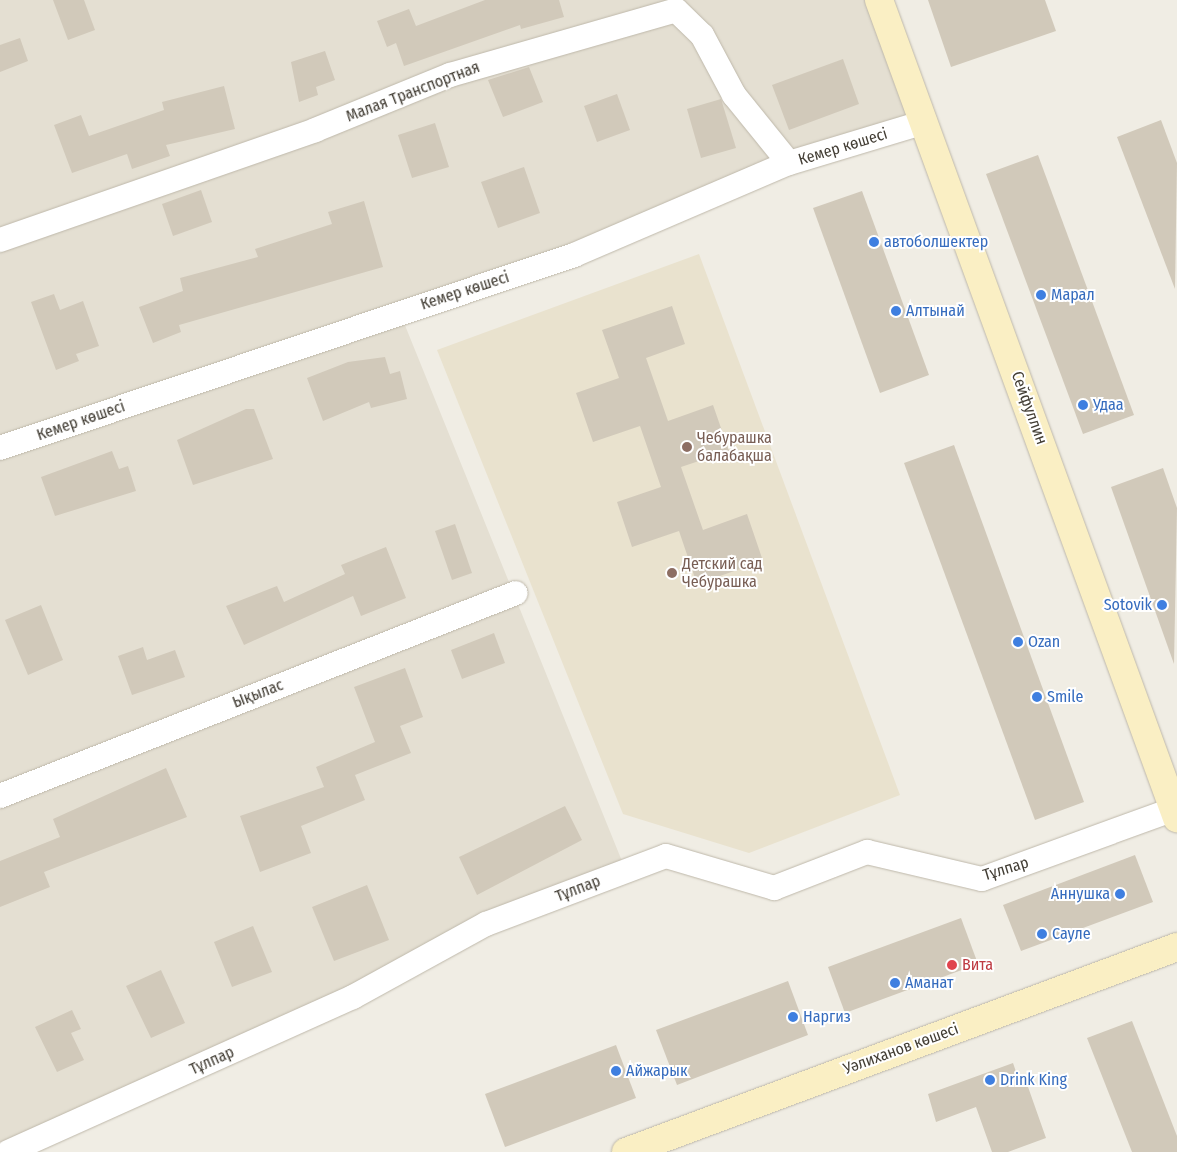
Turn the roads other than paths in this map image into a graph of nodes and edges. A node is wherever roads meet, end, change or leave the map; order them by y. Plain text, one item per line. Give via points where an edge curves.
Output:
1 (878, 0) edge
2 (925, 122) junction
3 (789, 163) junction
4 (0, 240) edge
5 (0, 448) edge
6 (516, 593) dead end
7 (0, 796) edge
8 (1175, 813) edge
9 (1177, 947) edge
10 (8, 1152) edge
11 (626, 1152) edge

1 - 2 street, Сейфуллин
2 - 3 street, Кемер көшесі
2 - 8 street, Сейфуллин
3 - 4 street, Малая Транспортная via 734,95 702,35 676,10 450,75 315,130
3 - 5 street, Кемер көшесі via 574,256
6 - 7 street, Ықылас
8 - 10 street, Тұлпар via 982,879 867,852 774,888 666,856 486,924 353,997
9 - 11 street, Уәлиханов көшесі

